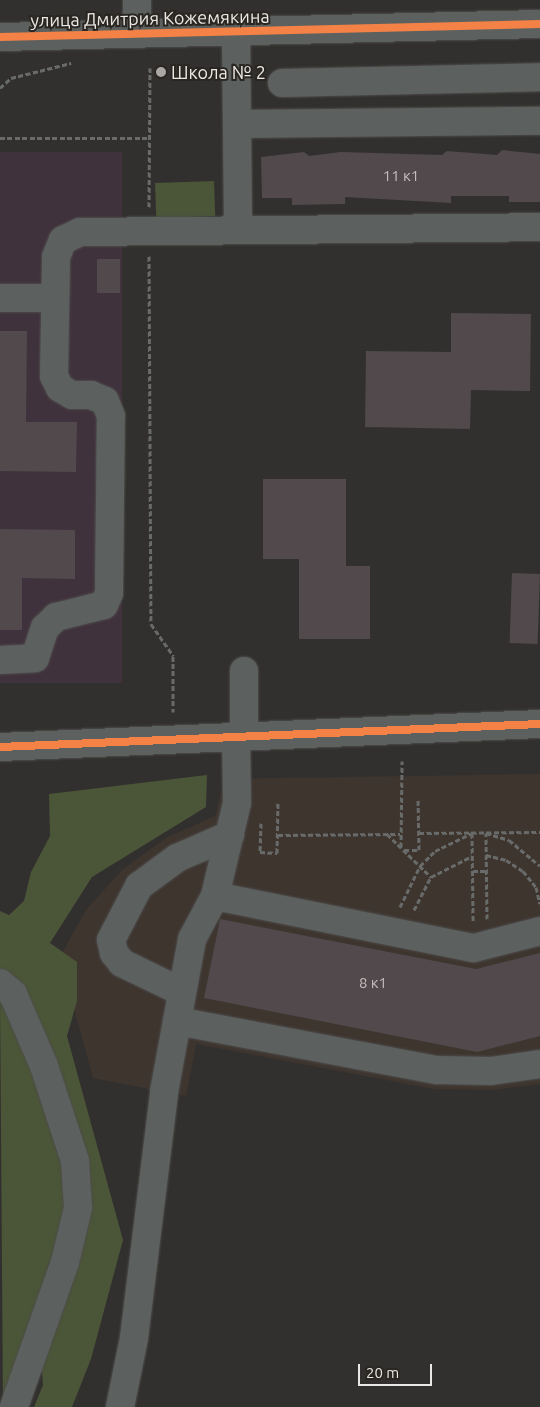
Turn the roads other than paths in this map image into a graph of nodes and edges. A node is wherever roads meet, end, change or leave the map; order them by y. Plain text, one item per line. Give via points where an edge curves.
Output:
1 (137, 0) edge
2 (540, 24) edge
3 (236, 31) junction
4 (137, 34) junction
5 (0, 37) edge
6 (540, 78) edge
7 (282, 83) dead end
8 (540, 121) edge
9 (236, 124) junction
10 (540, 227) edge
11 (238, 230) junction
12 (0, 298) edge
13 (55, 298) junction
14 (0, 660) edge
15 (244, 671) dead end
16 (540, 724) edge
17 (240, 735) junction
18 (0, 746) edge
19 (230, 835) junction
20 (215, 896) junction
21 (540, 931) edge
22 (0, 983) edge
23 (182, 992) junction
24 (177, 1021) junction
25 (540, 1064) edge
26 (14, 1407) edge
27 (120, 1407) edge

1 - 4 street
2 - 3 street, улица Дмитрия Кожемякина
3 - 4 street, улица Дмитрия Кожемякина
3 - 9 street
4 - 5 street, улица Дмитрия Кожемякина
6 - 7 street
8 - 9 street
9 - 11 street
10 - 11 street
11 - 13 street via 80,232 63,240 56,257
12 - 13 street
13 - 14 street via 54,376 60,388 72,395 91,395 105,401 111,416 110,593 104,605 56,617 45,628 35,658
15 - 17 street
16 - 17 street
17 - 18 street
17 - 19 street via 237,803
19 - 20 street
19 - 23 street via 177,858 139,886 111,940 114,953 122,962
20 - 21 street via 481,946
20 - 23 street via 192,940
22 - 26 street via 13,994 44,1066 75,1161 78,1208 65,1262
23 - 24 street
24 - 25 street via 436,1070 491,1071
24 - 27 street via 164,1092 134,1338

